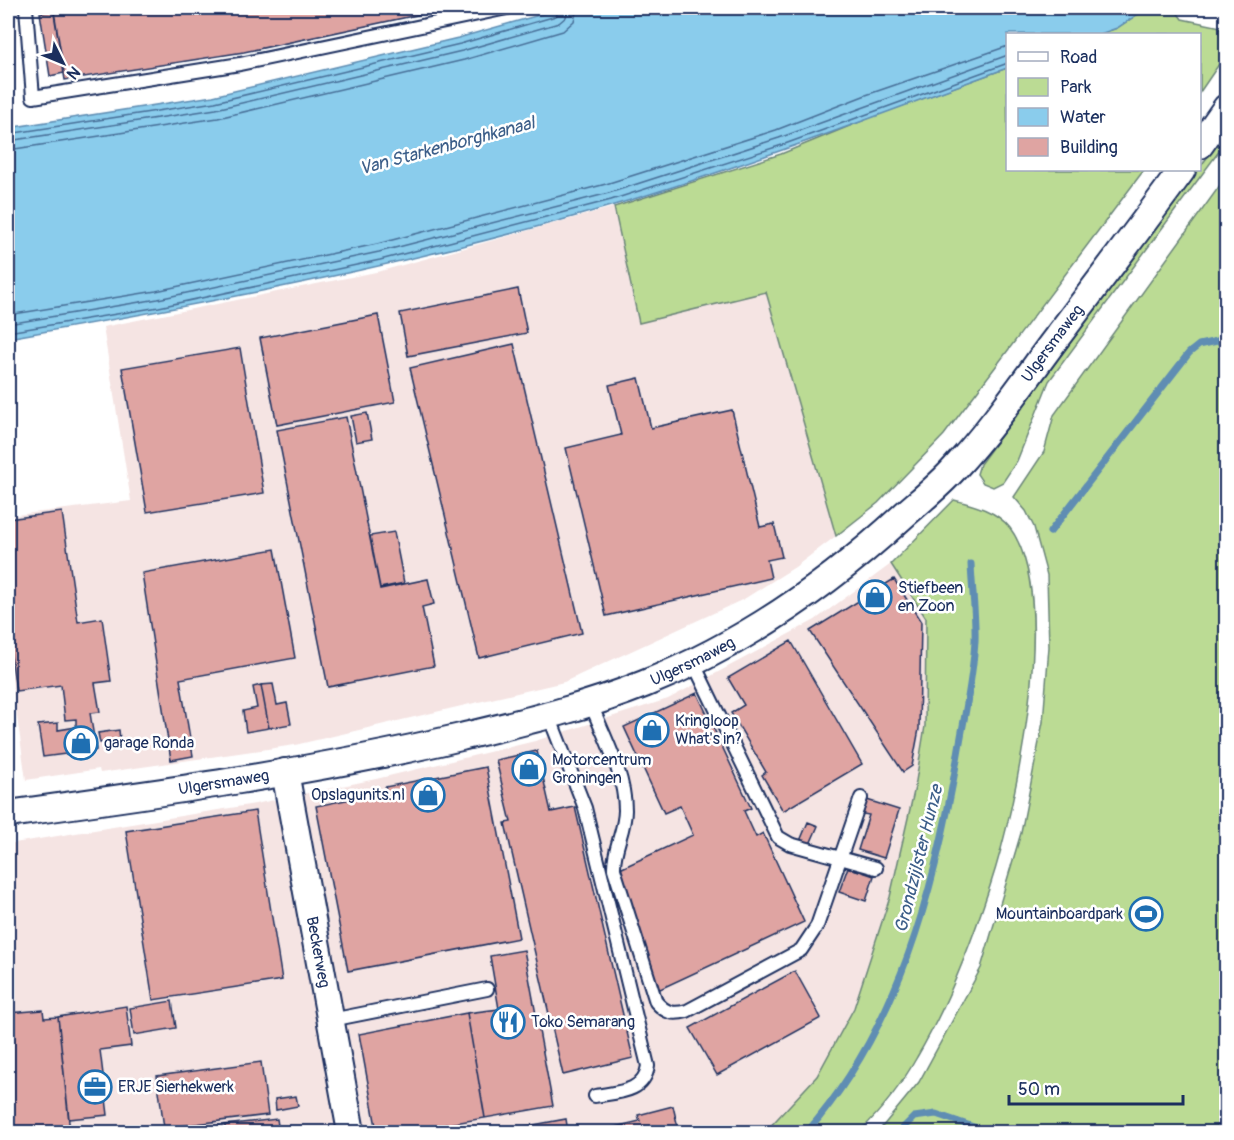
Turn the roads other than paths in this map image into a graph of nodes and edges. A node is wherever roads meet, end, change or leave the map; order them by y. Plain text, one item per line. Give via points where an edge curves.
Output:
1 (26, 8) edge
2 (507, 8) edge
3 (1227, 108) edge
4 (1201, 144) edge
5 (1181, 171) edge
6 (693, 662) junction
7 (591, 704) junction
8 (549, 716) junction
9 (285, 772) junction
10 (861, 798) dead end
11 (8, 814) edge
12 (841, 858) junction
13 (876, 868) dead end
14 (487, 989) dead end
15 (331, 1020) junction
16 (595, 1096) dead end
17 (351, 1132) edge

1 - 2 lane via 33,97 240,64
3 - 4 street
5 - 6 street, Ulgersmaweg via 954,470 828,582 796,605
6 - 7 street, Ulgersmaweg
6 - 12 lane via 773,831 790,844
7 - 8 street, Ulgersmaweg
7 - 12 lane via 624,794 624,825 614,869 656,1002 668,1012 687,1011 801,950 817,926
8 - 9 street, Ulgersmaweg via 407,750
8 - 16 lane via 585,808 648,1066 644,1081 637,1087
9 - 11 street, Ulgersmaweg
9 - 15 street, Beckerweg
10 - 12 lane
12 - 13 lane
14 - 15 lane
15 - 17 street, Beckerweg

